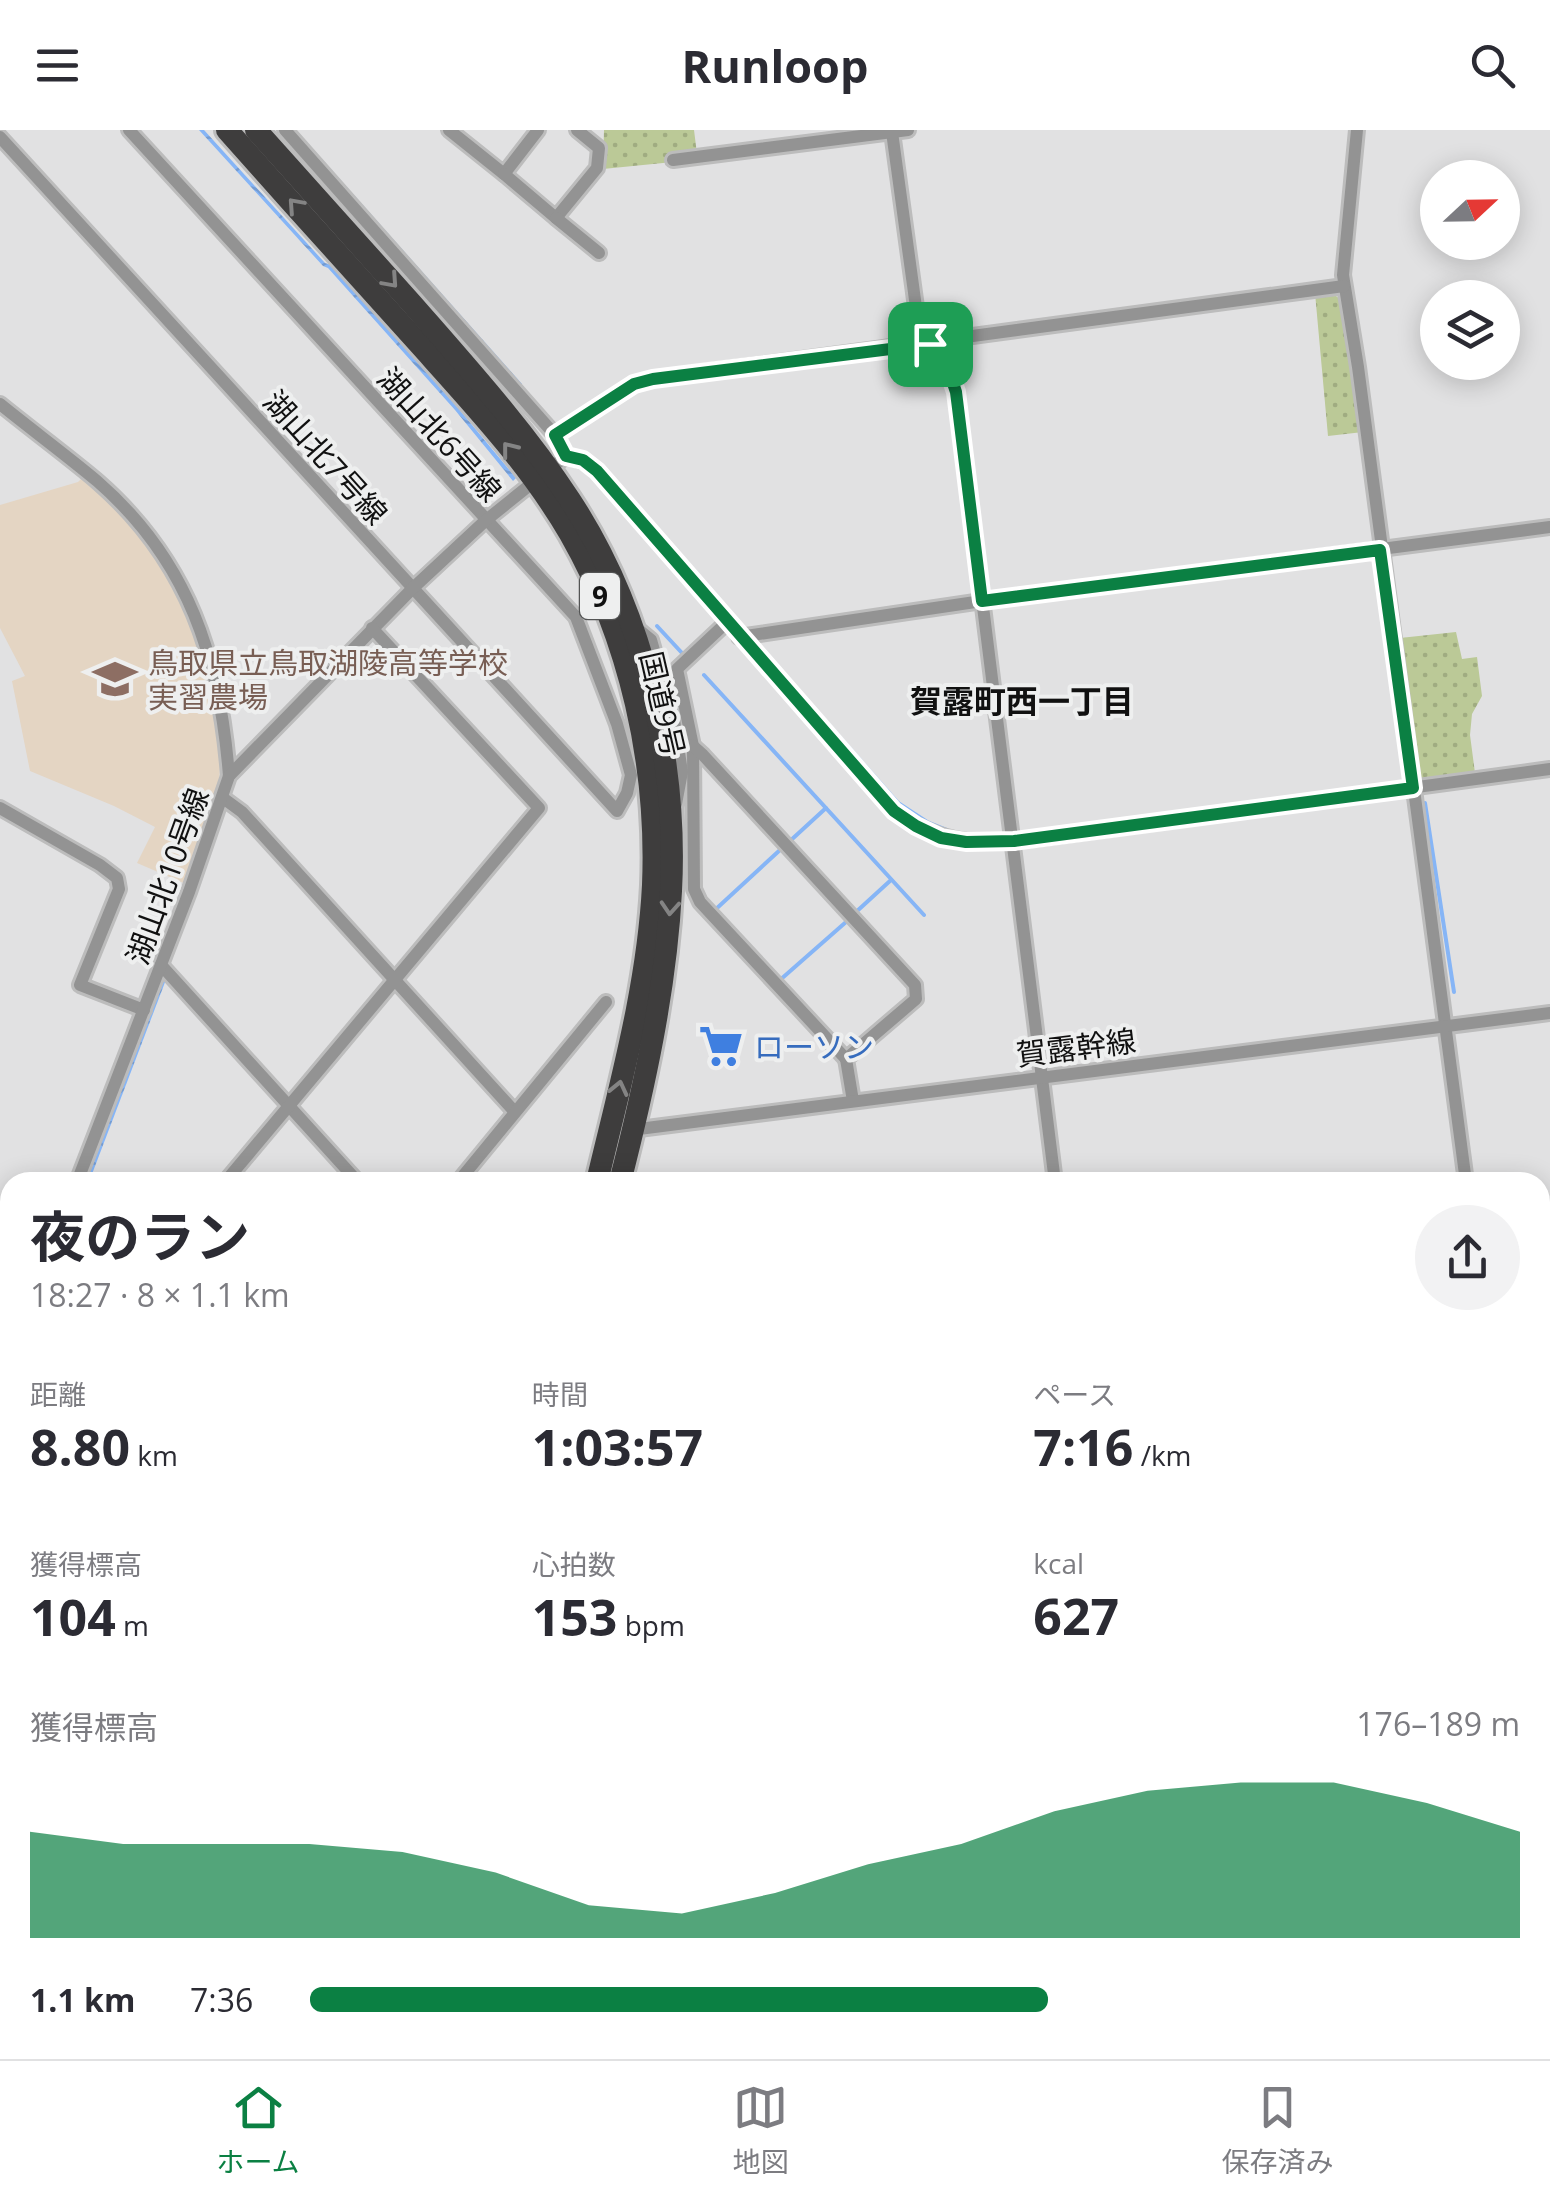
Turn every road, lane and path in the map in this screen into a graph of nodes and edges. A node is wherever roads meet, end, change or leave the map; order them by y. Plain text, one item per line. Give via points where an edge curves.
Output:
1 (130, 130) edge
2 (227, 130) edge
3 (256, 130) edge
4 (284, 130) edge
5 (450, 130) edge
6 (538, 130) edge
7 (576, 130) edge
8 (908, 130) edge
9 (1357, 130) edge
10 (892, 132) edge
11 (0, 136) edge
12 (673, 160) dead end
13 (504, 174) junction
14 (556, 218) junction
15 (599, 253) dead end
16 (1344, 286) junction
17 (930, 344) junction
18 (0, 405) edge
19 (555, 435) junction
20 (549, 468) junction
21 (485, 521) junction
22 (1550, 526) edge
23 (1380, 550) junction
24 (412, 589) junction
25 (982, 601) junction
26 (628, 622) junction
27 (726, 622) junction
28 (372, 628) junction
29 (740, 638) junction
30 (674, 688) junction
31 (686, 745) junction
32 (1550, 769) edge
33 (229, 776) junction
34 (1413, 788) junction
35 (223, 798) junction
36 (0, 808) edge
37 (616, 811) joint
38 (670, 825) junction
39 (1014, 841) junction
40 (161, 965) junction
41 (394, 981) junction
42 (606, 1002) dead end
43 (144, 1010) junction
44 (1550, 1013) edge
45 (1446, 1025) junction
46 (846, 1060) junction
47 (1043, 1077) junction
48 (853, 1101) junction
49 (289, 1105) junction
50 (514, 1111) junction
51 (633, 1129) junction
52 (609, 1132) junction
53 (81, 1172) edge
54 (232, 1172) edge
55 (349, 1172) edge
56 (467, 1172) edge
57 (599, 1172) edge
58 (622, 1172) edge
59 (1054, 1172) edge
60 (1465, 1172) edge

1 - 21 street, 湖山北6号線
20 -> 2 highway, 国道9号 / 9 via 448,376
3 -> 20 highway, 国道9号 / 9
4 - 19 street
5 - 13 street
6 - 13 street
7 - 14 street via 599,148 598,168
8 - 10 street
9 - 16 street
10 - 12 street
10 - 17 street via 919,328
11 - 24 street, 湖山北7号線
13 - 14 street
14 - 15 street
16 - 17 street
16 - 23 street
17 - 19 street via 653,379 634,384
17 - 25 street via 956,392
18 - 33 street via 112,495 166,561 211,655
19 - 20 street
20 - 21 street, 湖山北10号線
20 - 26 highway, 国道9号 / 9 via 597,546
20 - 27 street via 583,460 597,471
52 -> 20 highway, 国道9号 / 9 via 648,938 648,774 632,690
21 - 24 street, 湖山北10号線
21 - 37 street, 湖山北6号線 via 576,616 631,775
22 - 23 street
23 - 25 street
23 - 34 street
24 - 28 street, 湖山北10号線
24 - 37 street, 湖山北7号線
25 - 29 street
25 - 39 street
26 - 30 street via 651,640
26 - 38 highway, 国道9号 / 9 via 658,727
27 - 29 street
27 - 30 street via 677,668
28 - 33 street, 湖山北10号線
28 - 41 street via 539,808
29 - 39 street via 894,811 941,838
30 - 31 street
31 - 38 street
31 - 46 street via 700,902
31 - 46 street via 915,985 916,999
32 - 34 street
33 - 35 street, 湖山北10号線
34 - 39 street
34 - 45 street
35 - 40 street, 湖山北10号線
35 - 41 street
36 - 43 street via 117,878 119,889 80,986
38 -> 51 highway, 国道9号 / 9 via 666,953
39 - 47 street
40 - 43 street, 湖山北10号線
40 - 49 street
41 - 49 street
41 - 50 street
42 - 50 street
43 - 53 street, 湖山北10号線
44 - 45 street, 賀露幹線
45 - 47 street, 賀露幹線
45 - 60 street
46 - 48 street
47 - 48 street, 賀露幹線
47 - 59 street
48 - 51 street, 賀露幹線
49 - 54 street
49 - 55 street
50 - 56 street
51 - 52 street, 賀露幹線
51 - 58 highway, 国道9号 / 9
52 - 57 highway, 国道9号 / 9

